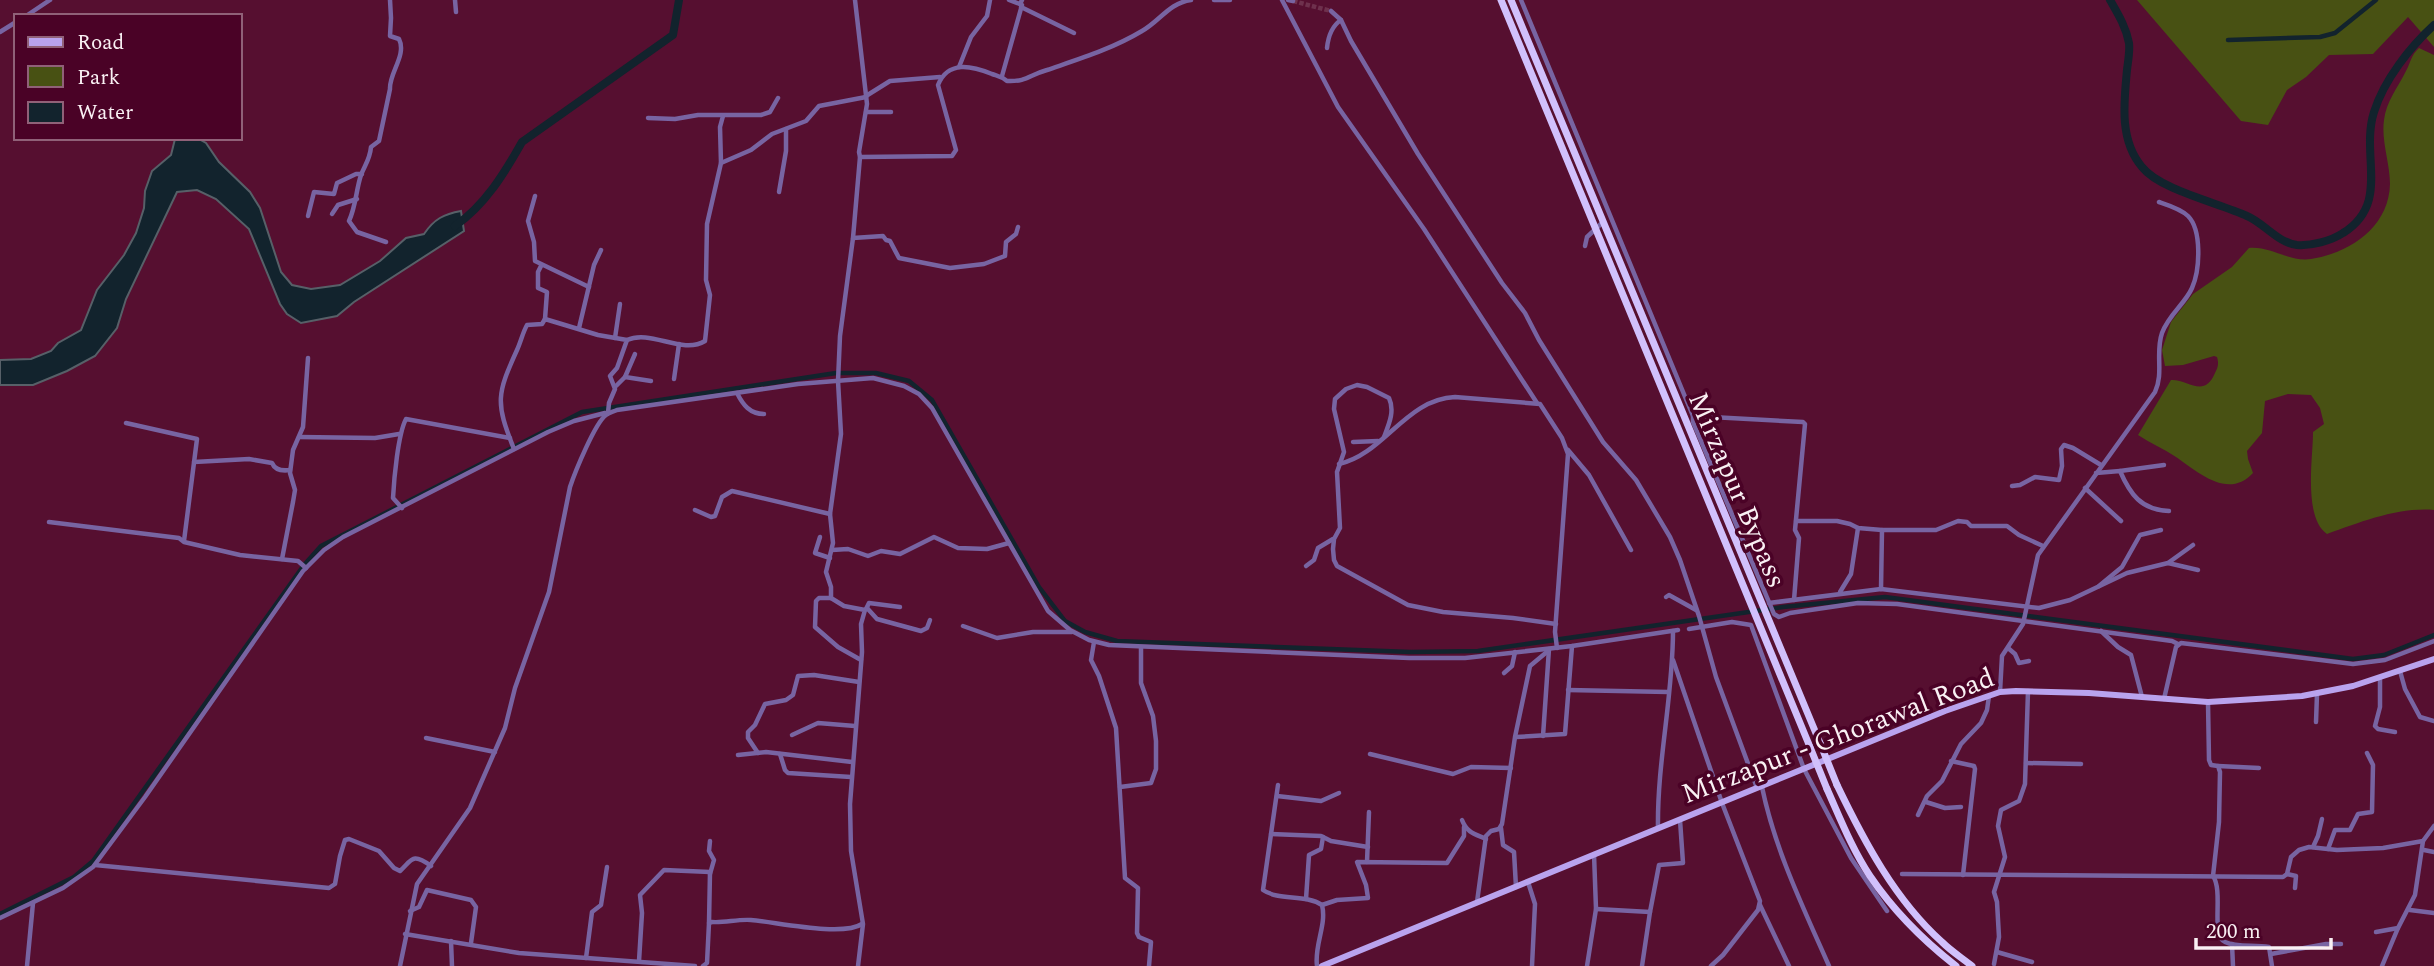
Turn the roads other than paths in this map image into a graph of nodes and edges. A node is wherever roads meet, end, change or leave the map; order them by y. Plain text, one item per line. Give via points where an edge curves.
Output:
1 (50, 0) edge
2 (390, 0) edge
3 (455, 0) edge
4 (855, 0) edge
5 (990, 0) edge
6 (1009, 0) edge
7 (1191, 0) edge
8 (1214, 0) edge
9 (1230, 0) edge
10 (1282, 0) edge
11 (1501, 0) edge
12 (1511, 0) edge
13 (1521, 0) edge
14 (1021, 4) edge
15 (1331, 11) tunnel mouth
16 (456, 12) dead end
17 (29, 14) edge
18 (1341, 20) junction
19 (1074, 33) dead end
20 (1327, 48) dead end
21 (958, 68) junction
22 (1002, 76) junction
23 (941, 77) junction
24 (866, 96) junction
25 (778, 98) dead end
26 (866, 112) junction
27 (891, 112) dead end
28 (723, 116) junction
29 (649, 118) dead end
30 (786, 129) junction
31 (860, 157) junction
32 (720, 163) junction
33 (362, 174) junction
34 (779, 192) dead end
35 (535, 196) dead end
36 (357, 198) junction
37 (2159, 202) dead end
38 (332, 214) dead end
39 (308, 216) dead end
40 (1603, 222) junction
41 (1018, 228) dead end
42 (1597, 230) junction
43 (853, 238) junction
44 (386, 242) dead end
45 (1585, 246) dead end
46 (601, 250) dead end
47 (541, 266) junction
48 (589, 287) junction
49 (620, 304) dead end
50 (544, 319) junction
51 (579, 328) junction
52 (615, 338) junction
53 (627, 340) junction
54 (679, 344) junction
55 (635, 354) dead end
56 (308, 358) dead end
57 (625, 377) junction
58 (674, 379) dead end
59 (838, 379) junction
60 (651, 381) dead end
61 (615, 387) junction
62 (737, 393) junction
63 (1537, 403) junction
64 (608, 410) junction
65 (764, 414) dead end
66 (1693, 417) junction
67 (126, 424) dead end
68 (399, 434) junction
69 (299, 437) junction
70 (511, 439) junction
71 (1382, 439) junction
72 (1353, 442) dead end
73 (514, 448) junction
74 (1567, 450) junction
75 (194, 462) junction
76 (1339, 464) junction
77 (2101, 465) junction
78 (2164, 465) dead end
79 (290, 470) junction
80 (2120, 471) junction
81 (2096, 473) junction
82 (2012, 486) dead end
83 (2085, 488) junction
84 (400, 505) junction
85 (695, 510) dead end
86 (2169, 511) dead end
87 (830, 514) junction
88 (1796, 521) junction
89 (2121, 521) dead end
90 (49, 522) dead end
91 (1858, 528) junction
92 (1882, 530) junction
93 (2161, 530) dead end
94 (820, 537) dead end
95 (1334, 539) junction
96 (184, 542) junction
97 (1009, 542) junction
98 (2193, 545) dead end
99 (2043, 546) junction
100 (832, 550) junction
101 (1631, 550) dead end
102 (830, 558) junction
103 (282, 559) junction
104 (2168, 563) junction
105 (1306, 566) dead end
106 (306, 568) junction
107 (2198, 570) dead end
108 (2099, 587) junction
109 (1881, 589) junction
110 (1840, 593) junction
111 (1666, 597) dead end
112 (831, 598) junction
113 (1794, 600) junction
114 (1770, 605) junction
115 (900, 607) dead end
116 (866, 609) junction
117 (2026, 609) junction
118 (1698, 613) junction
119 (930, 620) dead end
120 (2024, 620) junction
121 (1556, 624) junction
122 (1700, 625) junction
123 (963, 626) dead end
124 (1689, 629) dead end
125 (2101, 631) junction
126 (1073, 632) junction
127 (2434, 641) edge
128 (1094, 642) junction
129 (2178, 644) junction
130 (1557, 645) junction
131 (1572, 646) junction
132 (1141, 648) junction
133 (2008, 648) junction
134 (1549, 649) junction
135 (1515, 652) junction
136 (2434, 659) edge
137 (861, 660) junction
138 (1673, 660) junction
139 (2029, 661) dead end
140 (2400, 671) junction
141 (1504, 673) dead end
142 (2380, 678) junction
143 (859, 682) junction
144 (1569, 690) junction
145 (2028, 691) junction
146 (1668, 692) junction
147 (2000, 692) junction
148 (2317, 694) junction
149 (1989, 696) junction
150 (2142, 697) junction
151 (2164, 699) junction
152 (2208, 702) junction
153 (2434, 721) edge
154 (2316, 722) dead end
155 (855, 726) junction
156 (2395, 732) dead end
157 (792, 735) dead end
158 (1543, 736) junction
159 (1516, 737) junction
160 (426, 738) dead end
161 (495, 752) junction
162 (758, 753) junction
163 (2367, 753) dead end
164 (780, 754) junction
165 (1370, 754) dead end
166 (738, 755) dead end
167 (1951, 761) junction
168 (852, 762) junction
169 (2026, 763) junction
170 (2081, 764) dead end
171 (2218, 766) junction
172 (1511, 768) junction
173 (2259, 768) dead end
174 (1804, 769) junction
175 (851, 777) junction
176 (1278, 785) dead end
177 (1120, 787) junction
178 (1760, 788) junction
179 (1339, 793) dead end
180 (1277, 796) junction
181 (1926, 802) junction
182 (1722, 803) junction
183 (1961, 807) dead end
184 (1369, 812) dead end
185 (1917, 815) dead end
186 (2322, 819) dead end
187 (1462, 820) dead end
188 (1680, 820) junction
189 (2434, 826) edge
190 (1464, 827) junction
191 (1501, 828) junction
192 (1658, 828) junction
193 (1271, 834) junction
194 (1323, 836) junction
195 (1486, 839) junction
196 (710, 841) dead end
197 (2423, 841) junction
198 (1368, 847) junction
199 (2313, 847) junction
200 (2328, 849) junction
201 (2424, 850) junction
202 (2434, 852) edge
203 (1594, 854) junction
204 (1367, 862) junction
205 (95, 866) junction
206 (431, 866) junction
207 (607, 867) dead end
208 (1902, 874) dead end
209 (1998, 874) junction
210 (2287, 874) junction
211 (709, 875) junction
212 (1963, 875) junction
213 (2213, 876) junction
214 (1528, 882) junction
215 (1516, 887) junction
216 (2295, 888) dead end
217 (1306, 899) junction
218 (1477, 902) junction
219 (33, 903) junction
220 (1322, 905) junction
221 (1760, 905) junction
222 (1596, 909) junction
223 (2410, 909) junction
224 (410, 911) junction
225 (1886, 911) dead end
226 (1650, 912) junction
227 (2434, 913) edge
228 (0, 918) edge
229 (709, 923) junction
230 (863, 924) junction
231 (2398, 928) junction
232 (2376, 932) dead end
233 (405, 934) junction
234 (451, 941) junction
235 (471, 943) junction
236 (2232, 944) junction
237 (2341, 944) dead end
238 (1997, 952) junction
239 (2271, 954) junction
240 (586, 958) junction
241 (639, 961) junction
242 (2032, 962) dead end
243 (1994, 964) dead end
244 (27, 966) edge
245 (400, 966) edge
246 (452, 966) edge
247 (695, 966) edge
248 (704, 966) edge
249 (858, 966) edge
250 (1149, 966) edge
251 (1319, 966) edge
252 (1532, 966) edge
253 (1587, 966) edge
254 (1642, 966) edge
255 (1711, 966) edge
256 (1789, 966) edge
257 (1829, 966) edge
258 (1956, 966) edge
259 (1972, 966) edge
260 (2233, 966) edge
261 (2272, 966) edge
262 (2382, 966) edge

1 - 17 street
2 - 33 street via 390,36 402,44 379,141 371,147
3 - 16 street
4 - 24 street
5 - 21 street via 987,16 973,33
6 - 14 street
7 - 22 street via 1173,5 1152,25 1097,53 1022,82
8 - 9 street
10 - 63 street via 1338,107
11 - 42 highway, Mirzapur Bypass
12 - 40 highway, Mirzapur Bypass
13 - 66 street
14 - 19 street
14 - 22 street
15 - 18 street
18 - 20 street via 1335,24
18 - 118 street via 1418,154 1525,313 1608,449 1644,492 1677,551
21 - 22 street via 973,66
21 - 23 street
23 - 24 street via 890,81
23 - 31 street via 938,85 954,155
24 - 26 street
24 - 30 street via 819,106 810,118
25 - 28 street via 764,115
26 - 27 street
26 - 31 street
28 - 29 street
28 - 32 street
30 - 32 street
30 - 34 street
31 - 43 street
32 - 54 street via 707,224 710,295 705,341
33 - 36 street
33 - 39 street via 337,183 334,194 314,191
35 - 47 street via 528,221 534,259
36 - 38 street via 338,205
36 - 44 street via 349,221 357,232
37 - 77 street via 2186,214 2196,228 2198,255 2192,289 2168,319 2161,337 2155,392
40 - 42 street
40 - 259 highway, Mirzapur Bypass, bridge via 1837,785 1879,864 1909,905 1941,942
41 - 43 street via 1007,241 1005,256 957,268 899,258 883,236
42 - 45 street via 1587,237
42 - 258 highway, Mirzapur Bypass, bridge via 1845,831 1870,875 1901,915
43 - 59 street
46 - 48 street
47 - 48 street
47 - 50 street via 537,280 538,288 547,292
48 - 51 street
49 - 52 street
50 - 51 street
50 - 70 street via 542,324 526,326 504,377 500,403
51 - 52 street
52 - 53 street
53 - 54 street via 643,337
53 - 61 street via 610,375
54 - 58 street
55 - 57 street
56 - 69 street
57 - 60 street
57 - 61 street
59 - 62 street
59 - 87 street via 841,434
59 - 97 street via 881,378 926,401
61 - 64 street
62 - 64 street
62 - 65 street via 746,407
63 - 71 street via 1445,398 1406,418
63 - 74 street
64 - 73 street
64 - 161 street via 570,487 549,592
66 - 88 street via 1804,423
66 - 114 street
67 - 75 street via 196,438
68 - 69 street
68 - 70 street via 406,419 413,419
68 - 84 street via 393,498
69 - 79 street
70 - 73 street
71 - 72 street
71 - 76 street via 1359,458
71 - 76 street via 1391,416 1390,398 1361,385 1346,389 1333,405 1343,447
73 - 84 street
74 - 101 street via 1589,475
74 - 121 street
75 - 79 street via 249,458
75 - 96 street
76 - 95 street via 1340,528
77 - 81 street
77 - 82 street via 2064,445 2059,480 2035,477
78 - 80 street
79 - 103 street via 294,495
80 - 81 street
80 - 86 street via 2134,496 2156,510
81 - 83 street
83 - 89 street
83 - 99 street
84 - 106 street via 332,543
85 - 87 street via 715,516 724,495 732,491
87 - 100 street
88 - 91 street via 1837,522
88 - 113 street
90 - 96 street via 156,534
91 - 92 street
91 - 110 street via 1851,574
92 - 99 street via 1937,530 1962,521 1971,526 2007,526
92 - 109 street
93 - 108 street via 2140,535 2122,567
94 - 102 street via 815,554
95 - 105 street via 1320,546
95 - 121 street via 1337,566 1402,603
96 - 103 street
97 - 100 street via 987,549 958,548 934,537 900,554
97 - 126 street via 1048,611
98 - 104 street
99 - 117 street via 2034,564
100 - 102 street
102 - 112 street via 826,572
103 - 106 street via 298,561
104 - 107 street
104 - 108 street via 2127,573
106 - 205 street
108 - 117 street via 2070,600
109 - 110 street
109 - 117 street
110 - 113 street
111 - 118 street via 1670,595
112 - 116 street via 844,606
112 - 137 street via 816,601 815,627
113 - 114 street
114 - 120 street via 1781,617 1858,603
115 - 116 street via 869,603
116 - 119 street via 877,619 921,631
116 - 137 street
117 - 120 street
118 - 122 street
120 - 125 street
120 - 133 street
121 - 130 street
122 - 124 street
122 - 174 street via 1751,625
122 - 178 street via 1728,713
123 - 126 street via 997,638
125 - 129 street
125 - 150 street via 2131,655
126 - 128 street
127 - 129 street via 2385,660 2353,664
128 - 132 street
128 - 177 street via 1091,660 1116,728
129 - 151 street
130 - 131 street
130 - 134 street
131 - 138 street via 1675,630
131 - 144 street
132 - 135 street via 1409,658
132 - 177 street via 1141,683 1153,716 1156,769 1151,783
133 - 139 street via 2019,663
133 - 147 street via 2002,656
134 - 135 street
134 - 158 street
134 - 159 street via 1530,666
135 - 141 street via 1512,666
136 - 140 main road, Mirzapur - Ghorawal Road
137 - 143 street
138 - 146 street
138 - 182 street
140 - 142 main road, Mirzapur - Ghorawal Road
140 - 153 street via 2420,717
142 - 148 main road, Mirzapur - Ghorawal Road
142 - 156 street via 2375,726
143 - 155 street
143 - 162 street via 797,676 793,695 765,704 748,732
144 - 146 street
144 - 158 street via 1566,733
145 - 147 main road, Mirzapur - Ghorawal Road
145 - 150 main road, Mirzapur - Ghorawal Road
145 - 169 street
146 - 192 street
147 - 149 main road, Mirzapur - Ghorawal Road
148 - 152 main road, Mirzapur - Ghorawal Road
148 - 154 street
149 - 167 street via 1981,723
149 - 174 main road, Mirzapur - Ghorawal Road
150 - 151 main road, Mirzapur - Ghorawal Road
151 - 152 main road, Mirzapur - Ghorawal Road
152 - 171 street via 2209,760
155 - 157 street via 818,723
155 - 168 street
158 - 159 street
159 - 172 street
160 - 161 street
161 - 206 street via 472,805
162 - 164 street
162 - 166 street
163 - 200 street via 2373,765 2372,812 2358,814 2350,830 2335,830
164 - 168 street
164 - 175 street via 788,773
165 - 172 street via 1453,774 1471,767
167 - 181 street
167 - 212 street via 1975,767
168 - 175 street
169 - 170 street
169 - 209 street via 2021,798 1999,812 2005,857
171 - 173 street
171 - 213 street via 2219,822
172 - 191 street
174 - 178 main road, Mirzapur - Ghorawal Road
174 - 225 street via 1851,858
175 - 230 street via 851,851
176 - 180 street
177 - 250 street via 1125,877 1138,888 1137,933 1151,942
178 - 182 main road, Mirzapur - Ghorawal Road
178 - 257 street via 1790,879
179 - 180 street via 1321,801
180 - 193 street
181 - 183 street
181 - 185 street
182 - 188 main road, Mirzapur - Ghorawal Road
182 - 221 street
184 - 198 street
186 - 199 street
187 - 190 street
188 - 192 main road, Mirzapur - Ghorawal Road
188 - 226 street via 1683,863 1659,866
189 - 197 street
190 - 195 street
190 - 204 street via 1464,836 1447,863
191 - 195 street
191 - 215 street via 1503,845 1514,852
192 - 203 main road, Mirzapur - Ghorawal Road
193 - 194 street
193 - 217 street via 1264,891
194 - 198 street
194 - 217 street via 1321,849 1309,855
195 - 218 street
196 - 211 street via 714,863
197 - 200 street via 2383,848
197 - 201 street
198 - 204 street
199 - 200 street
199 - 210 street via 2293,854
201 - 202 street
201 - 223 street
203 - 214 main road, Mirzapur - Ghorawal Road
203 - 222 street
204 - 220 street via 1356,864 1368,898
205 - 206 street via 329,888 335,884 342,846 349,839 379,851 400,871 411,859
205 - 219 street
206 - 224 street via 418,880
207 - 240 street via 601,905 592,912
208 - 212 street
209 - 212 street
209 - 213 street
209 - 238 street via 1994,892 1999,919
210 - 213 street
210 - 216 street via 2296,876
211 - 229 street
211 - 241 street via 706,871 664,870 642,892
213 - 236 street via 2219,896 2219,937
214 - 215 main road, Mirzapur - Ghorawal Road
214 - 252 street via 1535,904
215 - 218 main road, Mirzapur - Ghorawal Road
217 - 220 street
218 - 251 main road, Mirzapur - Ghorawal Road
219 - 228 street
219 - 244 street
220 - 251 street via 1316,952
221 - 255 street
221 - 256 street
222 - 226 street
222 - 253 street
223 - 227 street
223 - 231 street
224 - 233 street
224 - 235 street via 419,907 427,890 474,901
226 - 254 street
229 - 230 street via 752,920 848,929
229 - 248 street
230 - 249 street
231 - 232 street
231 - 262 street
233 - 234 street
233 - 245 street
234 - 235 street
234 - 246 street
235 - 240 street via 519,953
236 - 239 street via 2266,946
236 - 260 street
237 - 239 street
238 - 242 street
238 - 243 street
239 - 261 street
240 - 241 street
241 - 247 street

